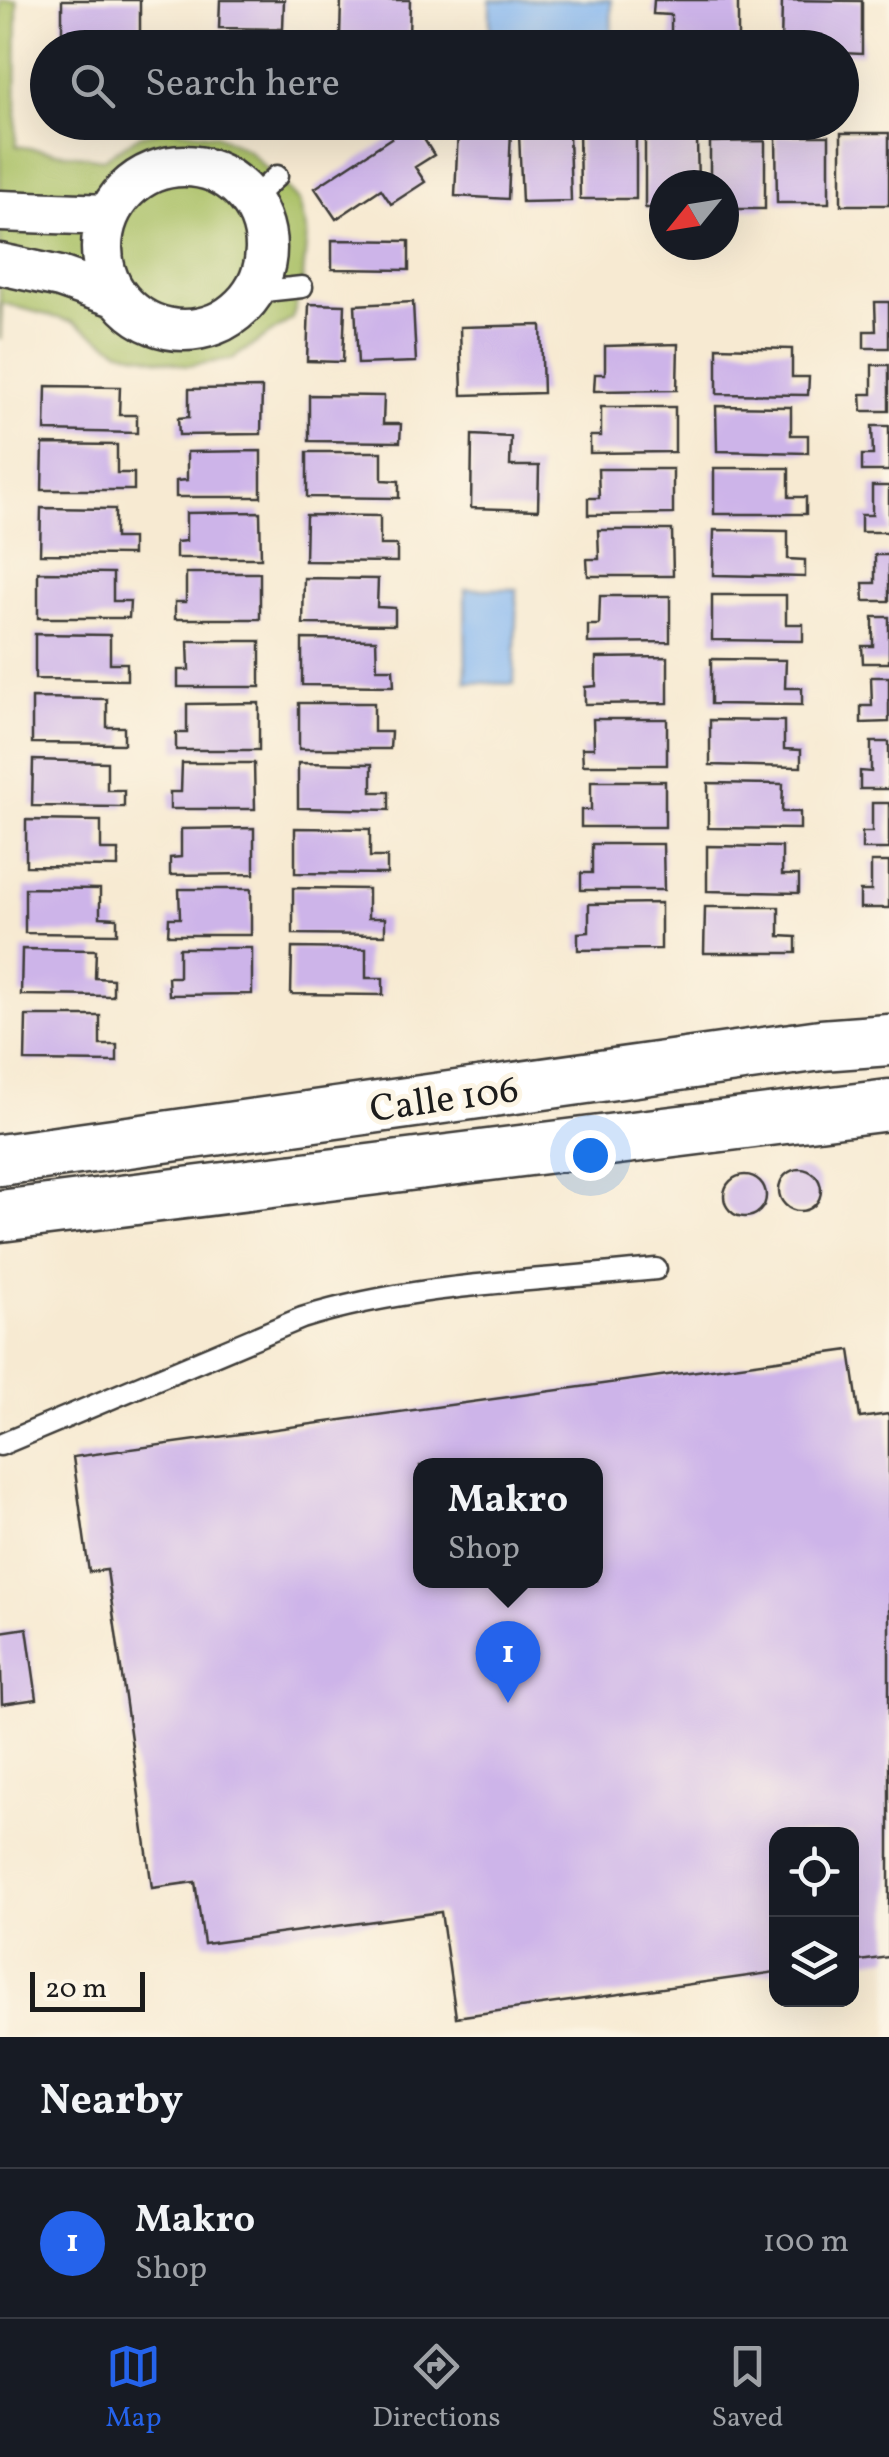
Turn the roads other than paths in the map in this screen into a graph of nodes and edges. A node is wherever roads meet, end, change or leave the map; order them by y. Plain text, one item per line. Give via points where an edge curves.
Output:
1 (0, 211) edge
2 (108, 215) junction
3 (0, 264) edge
4 (302, 287) dead end
5 (255, 292) junction
6 (117, 297) junction
7 (889, 1040) edge
8 (889, 1105) edge
9 (0, 1160) edge
10 (0, 1216) edge
11 (656, 1268) dead end
12 (0, 1445) edge

1 - 2 street
2 - 5 street via 140,178 175,167 212,170 264,188 267,246
2 - 6 street via 101,243
3 - 6 street
4 - 5 lane
5 - 6 street via 238,312 188,332 160,328
7 - 9 street, Calle 106
8 - 10 street, Calle 106
11 - 12 lane via 348,1304

